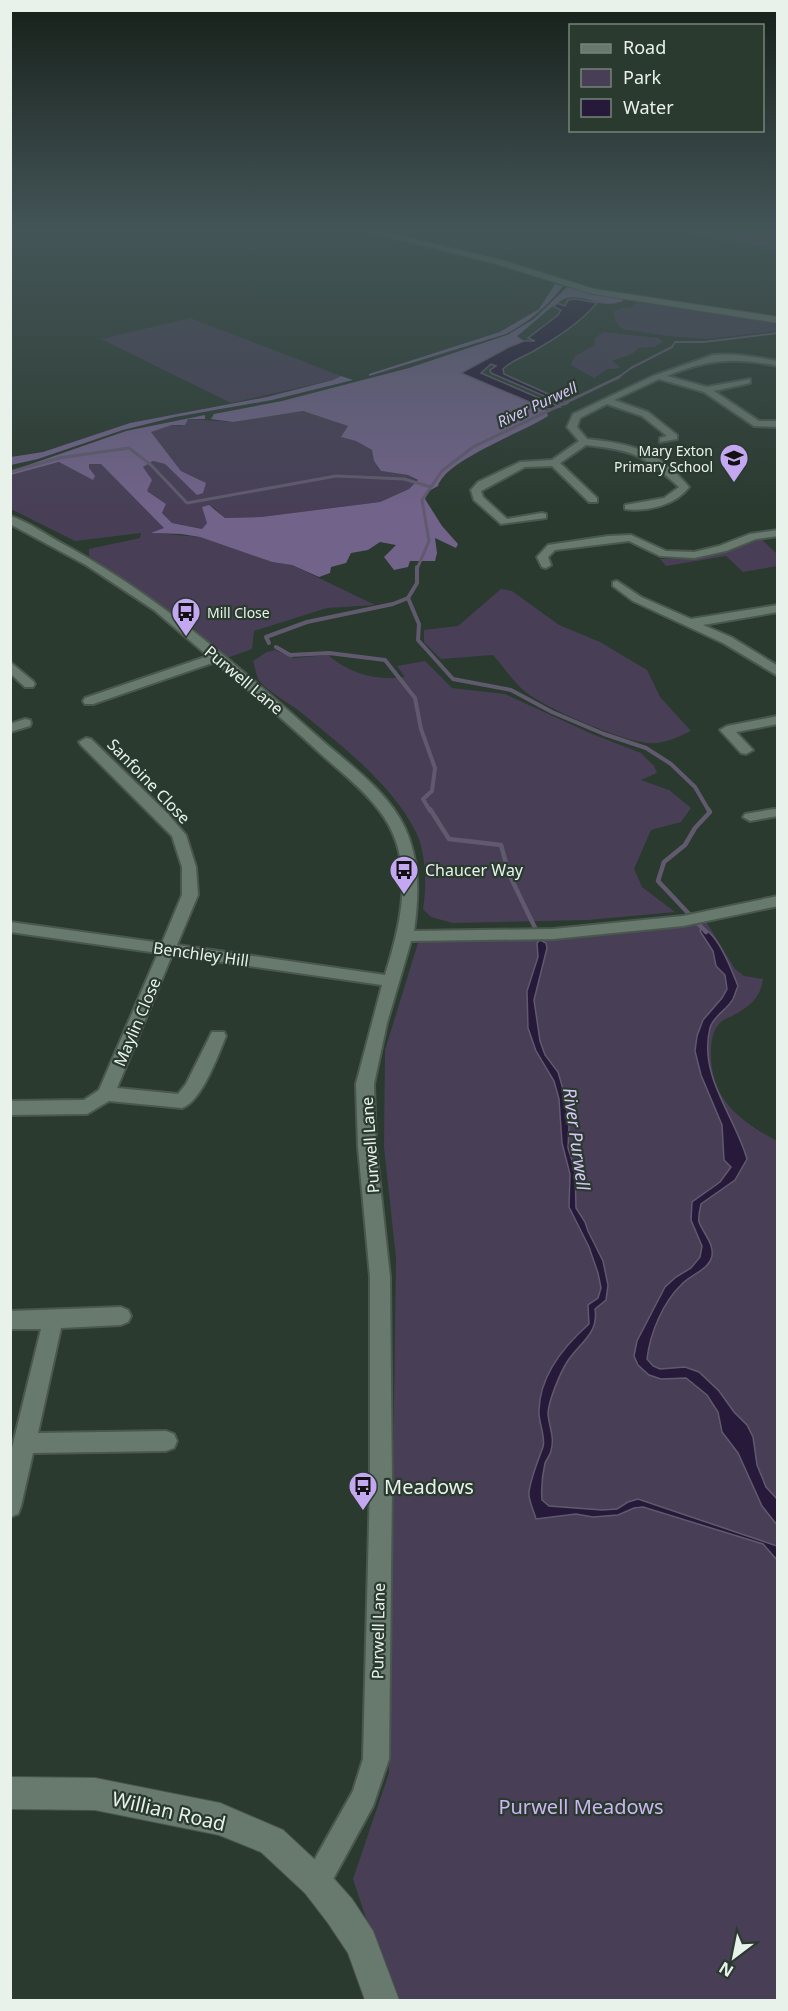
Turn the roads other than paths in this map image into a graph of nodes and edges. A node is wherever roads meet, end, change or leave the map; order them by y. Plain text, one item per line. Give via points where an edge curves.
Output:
1 (777, 364) edge
2 (661, 377) junction
3 (747, 381) dead end
4 (707, 390) junction
5 (607, 401) junction
6 (777, 424) edge
7 (663, 440) dead end
8 (584, 441) junction
9 (554, 463) junction
10 (593, 501) dead end
11 (629, 507) dead end
12 (542, 516) dead end
13 (10, 519) edge
14 (505, 522) junction
15 (489, 524) dead end
16 (777, 533) edge
17 (546, 565) dead end
18 (617, 584) dead end
19 (777, 608) edge
20 (691, 623) junction
21 (217, 657) junction
22 (10, 666) edge
23 (777, 672) edge
24 (29, 684) dead end
25 (89, 700) dead end
26 (777, 720) edge
27 (25, 723) dead end
28 (10, 728) edge
29 (86, 742) dead end
30 (746, 750) dead end
31 (776, 815) edge
32 (750, 817) dead end
33 (777, 901) edge
34 (10, 927) edge
35 (405, 936) junction
36 (168, 950) junction
37 (391, 981) junction
38 (218, 1036) dead end
39 (106, 1094) junction
40 (10, 1108) edge
41 (121, 1316) dead end
42 (10, 1320) edge
43 (53, 1320) junction
44 (166, 1441) dead end
45 (26, 1443) junction
46 (10, 1506) edge
47 (10, 1793) edge
48 (316, 1882) junction
49 (382, 2001) edge

1 - 2 street via 733,357 705,359
2 - 4 street
2 - 5 street
3 - 4 street
4 - 6 street via 757,424
5 - 7 street via 645,414 674,437
5 - 8 street via 576,416 572,428
8 - 9 street
8 - 11 street via 624,446 656,461 684,487 671,500
9 - 10 street
9 - 14 street via 523,464 476,490 478,498
12 - 14 street
13 - 21 street, Purwell Lane via 90,563 158,608
14 - 15 street
16 - 17 street via 694,555 664,554 632,538 582,542 552,548 542,557
18 - 20 street via 637,599
19 - 20 street
20 - 23 street via 743,649
21 - 25 street
21 - 35 street, Purwell Lane via 335,758 385,808 406,851 410,906
22 - 24 street
26 - 30 street via 727,730
27 - 28 street
29 - 36 street, Sanfoine Close via 179,835 189,867 190,895
31 - 32 street
33 - 35 street via 683,921 553,934
34 - 36 street, Benchley Hill
35 - 37 street, Purwell Lane
36 - 37 street, Benchley Hill
36 - 39 street, Maylin Close
37 - 48 street, Purwell Lane via 365,1084 380,1277 376,1759 364,1797
38 - 39 street via 193,1088 182,1101
39 - 40 street via 87,1107
41 - 43 street
42 - 43 street
43 - 45 street
44 - 45 street
45 - 46 street
47 - 48 street, Willian Road via 95,1794 220,1819 272,1841
48 - 49 street, Willian Road via 361,1943

